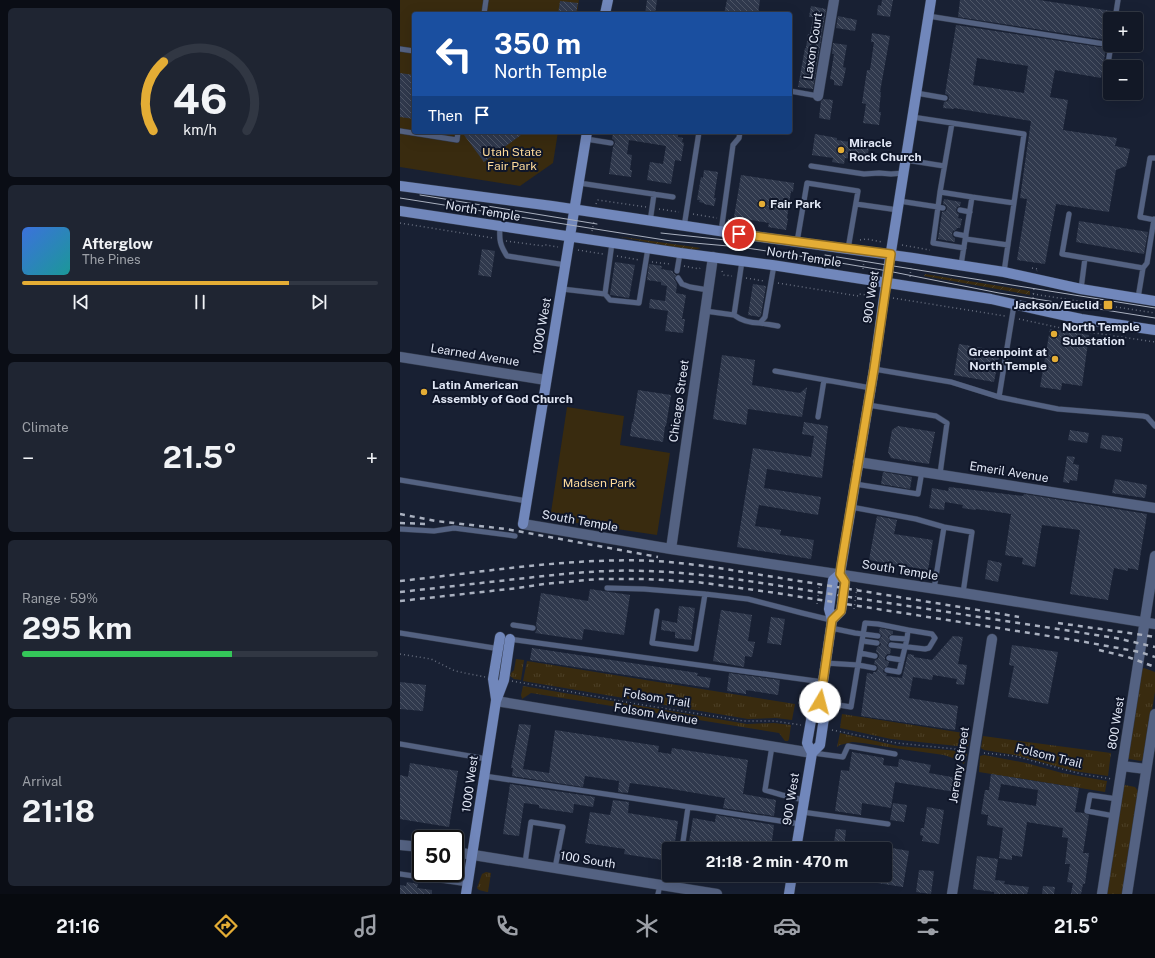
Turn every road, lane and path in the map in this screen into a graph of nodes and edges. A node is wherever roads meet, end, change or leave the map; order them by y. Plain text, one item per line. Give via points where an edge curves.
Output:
1 (486, 0) edge
2 (608, 0) edge
3 (834, 0) edge
4 (931, 0) edge
5 (1118, 0) edge
6 (484, 12) edge
7 (606, 12) edge
8 (1116, 12) edge
9 (928, 16) junction
10 (1103, 44) edge
11 (400, 49) edge
12 (412, 51) edge
13 (792, 91) edge
14 (916, 93) junction
15 (818, 96) joint
16 (945, 98) dead end
17 (912, 117) junction
18 (952, 123) junction
19 (400, 131) edge
20 (412, 133) edge
21 (419, 134) edge
22 (458, 134) edge
23 (699, 134) edge
24 (739, 134) edge
25 (586, 135) edge
26 (611, 142) dead end
27 (1155, 158) edge
28 (906, 160) junction
29 (811, 166) dead end
30 (944, 166) junction
31 (904, 173) junction
32 (579, 183) junction
33 (400, 186) edge
34 (940, 192) junction
35 (654, 194) junction
36 (673, 197) dead end
37 (972, 197) junction
38 (1014, 203) junction
39 (856, 204) junction
40 (898, 206) junction
41 (652, 208) junction
42 (940, 208) junction
43 (575, 210) junction
44 (960, 210) dead end
45 (400, 211) edge
46 (970, 212) junction
47 (595, 213) junction
48 (686, 213) junction
49 (1069, 214) dead end
50 (723, 219) junction
51 (1154, 220) edge
52 (650, 222) junction
53 (400, 223) edge
54 (500, 227) junction
55 (684, 227) junction
56 (760, 228) dead end
57 (721, 232) junction
58 (956, 234) dead end
59 (570, 237) junction
60 (966, 238) junction
61 (499, 240) junction
62 (591, 240) junction
63 (797, 242) junction
64 (612, 243) junction
65 (849, 245) junction
66 (1008, 245) junction
67 (546, 246) dead end
68 (914, 247) dead end
69 (648, 248) junction
70 (964, 248) junction
71 (866, 251) junction
72 (680, 253) junction
73 (891, 254) junction
74 (713, 257) junction
75 (913, 258) junction
76 (1085, 258) junction
77 (742, 260) junction
78 (566, 265) junction
79 (774, 265) junction
80 (961, 265) junction
81 (1143, 268) junction
82 (677, 271) dead end
83 (722, 271) dead end
84 (1004, 272) junction
85 (678, 278) dead end
86 (740, 278) junction
87 (861, 279) junction
88 (771, 282) junction
89 (886, 283) junction
90 (908, 286) junction
91 (562, 289) junction
92 (1081, 289) junction
93 (708, 290) junction
94 (605, 294) junction
95 (1033, 294) dead end
96 (1138, 298) junction
97 (1155, 301) edge
98 (1014, 305) junction
99 (705, 311) junction
100 (1155, 313) edge
101 (734, 315) junction
102 (1030, 316) dead end
103 (1012, 318) junction
104 (1029, 321) junction
105 (760, 323) junction
106 (778, 326) dead end
107 (1155, 330) edge
108 (1155, 342) edge
109 (400, 357) edge
110 (874, 369) junction
111 (775, 371) dead end
112 (546, 380) junction
113 (824, 380) junction
114 (871, 388) junction
115 (999, 397) junction
116 (868, 405) junction
117 (818, 417) dead end
118 (1155, 426) edge
119 (858, 462) junction
120 (922, 471) junction
121 (940, 474) junction
122 (400, 480) edge
123 (855, 484) junction
124 (527, 501) junction
125 (851, 507) junction
126 (1155, 508) edge
127 (523, 524) joint
128 (944, 527) junction
129 (400, 529) edge
130 (515, 536) dead end
131 (671, 549) junction
132 (1155, 556) edge
133 (840, 574) junction
134 (820, 581) dead end
135 (857, 585) dead end
136 (607, 588) dead end
137 (934, 588) junction
138 (963, 593) junction
139 (705, 594) junction
140 (817, 604) dead end
141 (854, 609) dead end
142 (657, 611) dead end
143 (1150, 623) edge
144 (832, 624) junction
145 (513, 625) dead end
146 (533, 628) dead end
147 (908, 630) junction
148 (400, 633) edge
149 (878, 636) dead end
150 (500, 637) joint
151 (863, 638) junction
152 (892, 638) dead end
153 (510, 639) junction
154 (907, 639) junction
155 (992, 640) dead end
156 (878, 643) dead end
157 (891, 645) dead end
158 (905, 647) junction
159 (498, 648) junction
160 (509, 650) junction
161 (860, 653) junction
162 (400, 654) edge
163 (876, 656) dead end
164 (889, 658) dead end
165 (902, 660) junction
166 (826, 663) junction
167 (858, 665) junction
168 (874, 668) dead end
169 (887, 670) dead end
170 (487, 678) dead end
171 (510, 681) dead end
172 (822, 682) junction
173 (496, 701) junction
174 (820, 702) junction
175 (1155, 714) edge
176 (802, 725) dead end
177 (829, 729) dead end
178 (400, 744) edge
179 (772, 746) junction
180 (963, 749) dead end
181 (981, 752) dead end
182 (812, 753) junction
183 (895, 754) dead end
184 (486, 759) junction
185 (1122, 766) junction
186 (1146, 769) junction
187 (484, 776) junction
188 (1113, 779) dead end
189 (1117, 799) junction
190 (804, 800) junction
191 (688, 807) junction
192 (802, 812) junction
193 (1114, 816) junction
194 (800, 824) junction
195 (888, 824) dead end
196 (683, 842) edge
197 (797, 842) edge
198 (400, 845) edge
199 (412, 846) edge
200 (464, 854) edge
201 (473, 855) junction
202 (525, 863) junction
203 (556, 868) junction
204 (400, 874) edge
205 (791, 882) edge
206 (467, 889) edge
207 (659, 889) edge
208 (678, 890) edge
209 (717, 894) edge
210 (789, 894) edge
211 (952, 894) edge
212 (1102, 894) edge
213 (1127, 894) edge

1 - 6 lane
2 - 7 main road
3 - 15 street, Laxon Court
4 - 9 main road, 900 West
5 - 8 lane
9 - 10 lane
9 - 14 main road, 900 West
11 - 12 lane
13 - 15 lane
14 - 16 lane
14 - 17 main road, 900 West
17 - 18 lane
17 - 28 main road, 900 West
18 - 30 lane
18 - 38 lane via 1024,134
19 - 20 lane
21 - 22 lane via 457,140
23 - 48 lane
24 - 50 lane via 733,145
25 - 26 lane
25 - 32 main road, 1000 West
27 - 51 lane via 1150,158 1140,217
28 - 30 lane
28 - 31 main road, 900 West
29 - 31 lane via 864,174
30 - 34 lane
31 - 40 main road, 900 West
32 - 35 lane
32 - 43 main road, 1000 West
33 - 43 main road, North Temple
34 - 37 lane
34 - 42 lane
35 - 36 lane
35 - 41 lane
37 - 38 lane
37 - 46 lane
38 - 66 lane
39 - 40 lane
39 - 63 lane via 858,191 807,183
39 - 65 lane
40 - 42 lane
40 - 73 main road, 900 West
41 - 47 path via 598,200
41 - 48 path
41 - 52 lane
42 - 70 lane via 933,243
43 - 47 main road, North Temple
43 - 59 main road, 1000 West
44 - 46 lane
45 - 54 main road, North Temple
46 - 60 lane
47 - 52 main road, North Temple
47 - 62 path
48 - 50 path
48 - 55 lane
49 - 76 lane via 1062,254
50 - 56 path
50 - 57 lane
51 - 81 lane via 1147,263
52 - 55 main road, North Temple
53 - 61 path
54 - 59 main road, North Temple
54 - 61 lane
55 - 57 main road, North Temple
57 - 63 main road, North Temple
58 - 60 lane
59 - 62 main road, North Temple
59 - 78 main road, 1000 West
60 - 66 lane
60 - 70 lane
61 - 67 path
61 - 78 lane via 507,256
62 - 64 main road, North Temple
63 - 65 main road, North Temple
64 - 69 main road, North Temple
64 - 94 lane
65 - 71 main road, North Temple
65 - 71 path via 855,241 867,240
66 - 84 lane
68 - 75 path
69 - 72 main road, North Temple
69 - 94 lane via 639,304 610,300
70 - 80 lane
71 - 73 main road, North Temple
71 - 87 path
72 - 74 main road, North Temple
72 - 82 lane
73 - 75 main road, North Temple
73 - 89 main road, 900 West
74 - 77 main road, North Temple
74 - 93 street, Chicago Street
75 - 80 main road, North Temple
75 - 90 path
76 - 81 lane
76 - 92 lane
77 - 79 main road, North Temple
77 - 86 lane
78 - 91 main road, 1000 West
79 - 87 main road, North Temple
79 - 88 lane
80 - 84 main road, North Temple
81 - 96 lane
83 - 86 path via 724,275
84 - 92 main road, North Temple
85 - 93 lane via 686,286
86 - 88 path
86 - 101 lane
87 - 88 path via 858,296
87 - 89 main road, North Temple
88 - 105 lane via 765,317
89 - 90 main road, North Temple
89 - 110 main road, 900 West
90 - 98 main road, North Temple
90 - 103 path via 906,300
91 - 94 lane
91 - 112 main road, 1000 West
92 - 96 main road, North Temple
93 - 99 street, Chicago Street
95 - 100 path
96 - 97 main road, North Temple
98 - 103 lane
98 - 107 main road, North Temple via 1081,319
99 - 101 lane
99 - 131 street, Chicago Street
101 - 105 lane via 747,322
102 - 104 path
103 - 104 path
103 - 115 lane
104 - 108 path
105 - 106 lane
109 - 112 street, Learned Avenue
110 - 114 main road, 900 West
110 - 115 lane via 951,382
111 - 113 lane
112 - 124 main road, 1000 West
113 - 114 lane
113 - 117 lane
114 - 116 main road, 900 West
115 - 118 lane via 1058,409 1143,416
116 - 119 main road, 900 West
116 - 121 lane via 936,416 947,423
119 - 120 street, Emeril Avenue
119 - 123 main road, 900 West
120 - 121 street, Emeril Avenue
120 - 123 lane via 918,494
121 - 126 street, Emeril Avenue
122 - 124 lane
123 - 125 main road, 900 West
124 - 127 main road, 1000 West
125 - 128 lane via 916,518
125 - 133 main road, 900 West
127 - 131 street, South Temple
128 - 137 lane
128 - 138 lane via 972,532
129 - 130 lane via 434,531 454,528
131 - 133 street, South Temple
132 - 143 street, 800 West
133 - 137 street, South Temple
133 - 144 main road, 900 West via 845,582 841,611
134 - 140 path
135 - 141 path
136 - 139 lane
137 - 138 street, South Temple
138 - 143 street, South Temple
139 - 142 lane via 696,649 652,642
139 - 144 lane via 748,599
143 - 185 street, 800 West
144 - 151 lane
144 - 166 main road, 900 West
145 - 146 lane
147 - 151 lane via 865,623
147 - 154 lane
147 - 158 lane via 932,634 935,638 929,648
148 - 159 lane
149 - 151 lane
150 - 153 lane
150 - 159 main road, 1000 West
151 - 156 lane
151 - 161 lane
152 - 154 lane
153 - 160 main road, 1000 West
153 - 172 lane
154 - 158 lane
155 - 211 street, Jeremy Street
157 - 158 lane
158 - 165 lane
159 - 160 lane
159 - 173 main road, 1000 West via 493,678
160 - 173 main road, 1000 West via 504,680
161 - 163 lane
161 - 167 lane
162 - 170 path via 430,659 455,671
164 - 165 lane
165 - 169 lane via 899,672
166 - 167 lane
166 - 172 main road, 900 West
167 - 168 lane
167 - 174 lane via 851,707
171 - 176 path, Folsom Trail via 744,721 774,721
172 - 174 main road, 900 West
173 - 179 street, Folsom Avenue
173 - 184 main road, 1000 West
174 - 182 main road, 900 West via 825,711 820,745
175 - 186 street
177 - 180 path via 896,743
178 - 184 lane
179 - 182 street, Folsom Avenue
179 - 190 lane via 765,790
181 - 188 path, Folsom Trail via 1015,756 1081,774
182 - 183 lane via 844,757 848,746
182 - 190 main road, 900 West
184 - 187 main road, 1000 West
185 - 186 street
185 - 189 street, 800 West
186 - 213 street
187 - 191 lane
187 - 201 main road, 1000 West
189 - 193 street, 800 West
189 - 193 lane via 1090,795 1087,811
190 - 192 main road, 900 West
191 - 194 lane
191 - 196 lane
192 - 194 main road, 900 West
192 - 195 lane
193 - 212 street, 800 West
194 - 197 main road, 900 West
198 - 199 street
200 - 201 street, 100 South
201 - 202 street, 100 South
201 - 206 main road, 1000 West
202 - 203 street, 100 South
202 - 203 lane via 531,822 563,827
203 - 207 street, 100 South
204 - 206 lane
205 - 210 main road
207 - 208 street, 100 South
208 - 209 street, 100 South

